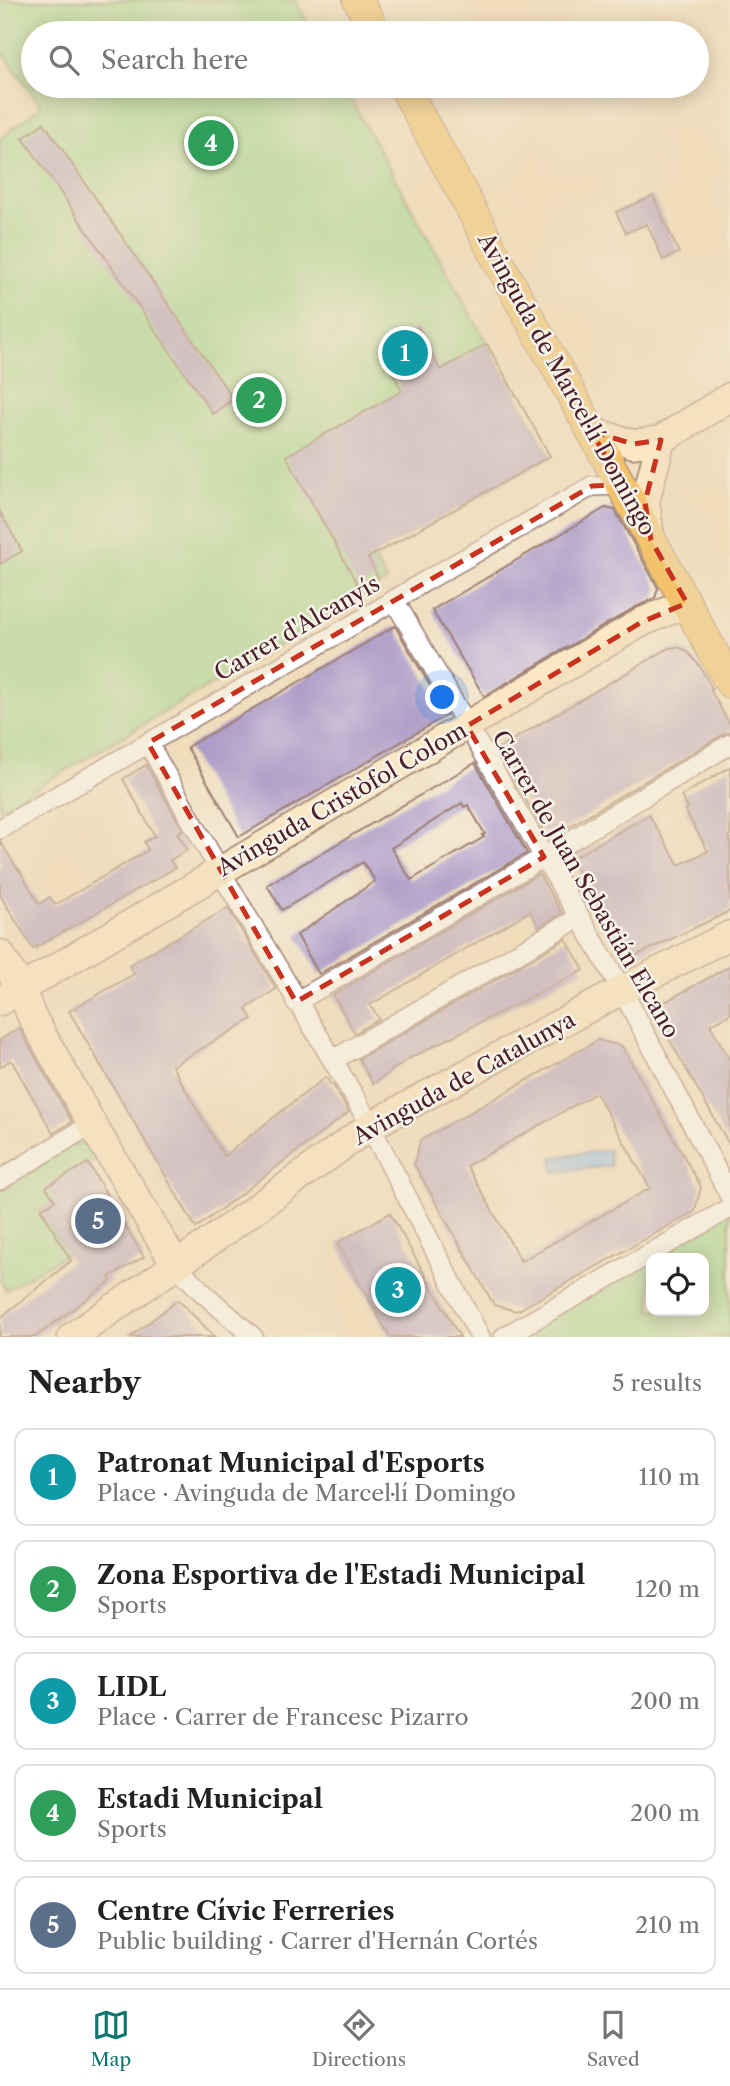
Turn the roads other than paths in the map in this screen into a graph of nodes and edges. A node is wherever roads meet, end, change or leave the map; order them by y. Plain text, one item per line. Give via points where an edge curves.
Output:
1 (358, 0) edge
2 (369, 21) edge
3 (410, 98) edge
4 (730, 397) edge
5 (591, 431) junction
6 (661, 440) junction
7 (623, 485) junction
8 (651, 540) junction
9 (394, 600) junction
10 (687, 603) junction
11 (730, 683) edge
12 (467, 726) junction
13 (148, 743) junction
14 (730, 744) edge
15 (0, 829) edge
16 (544, 857) junction
17 (220, 871) junction
18 (580, 917) junction
19 (730, 935) edge
20 (0, 954) edge
21 (622, 990) junction
22 (10, 995) edge
23 (296, 1002) junction
24 (333, 1060) junction
25 (92, 1124) junction
26 (370, 1126) junction
27 (0, 1180) edge
28 (730, 1196) edge
29 (730, 1208) edge
30 (176, 1265) junction
31 (74, 1336) edge
32 (253, 1337) edge
33 (480, 1337) edge
34 (504, 1337) edge

1 - 2 main road
3 - 5 main road, Avinguda de Marcel·lí Domingo
4 - 6 street
5 - 6 street via 632,444
5 - 7 main road, Avinguda de Marcel·lí Domingo
6 - 8 street via 645,502
7 - 8 main road, Avinguda de Marcel·lí Domingo
7 - 9 street, Carrer d'Alcanyís via 592,486
8 - 10 main road, Avinguda de Marcel·lí Domingo
9 - 12 street, Carrer de Juan Sebastián Elcano
9 - 13 street, Carrer d'Alcanyís
10 - 11 main road, Avinguda de Marcel·lí Domingo
10 - 12 street, Avinguda Cristòfol Colom via 642,622
12 - 16 street, Carrer de Juan Sebastián Elcano
12 - 17 street, Avinguda Cristòfol Colom
13 - 15 street, Carrer d'Alcanyís
13 - 17 street
14 - 16 street
16 - 18 street, Carrer de Juan Sebastián Elcano
16 - 23 street
17 - 22 street, Avinguda Cristòfol Colom
17 - 23 street
18 - 21 street, Carrer de Juan Sebastián Elcano
18 - 24 street
19 - 21 street, Avinguda de Catalunya
20 - 22 street
21 - 26 street, Avinguda de Catalunya
21 - 28 street, Carrer de Juan Sebastián Elcano
22 - 25 street via 30,1015
23 - 24 street
24 - 26 street
25 - 27 street
25 - 30 street
26 - 30 street, Avinguda de Catalunya
26 - 33 street
29 - 34 street
30 - 31 street, Avinguda de Catalunya
30 - 32 street

